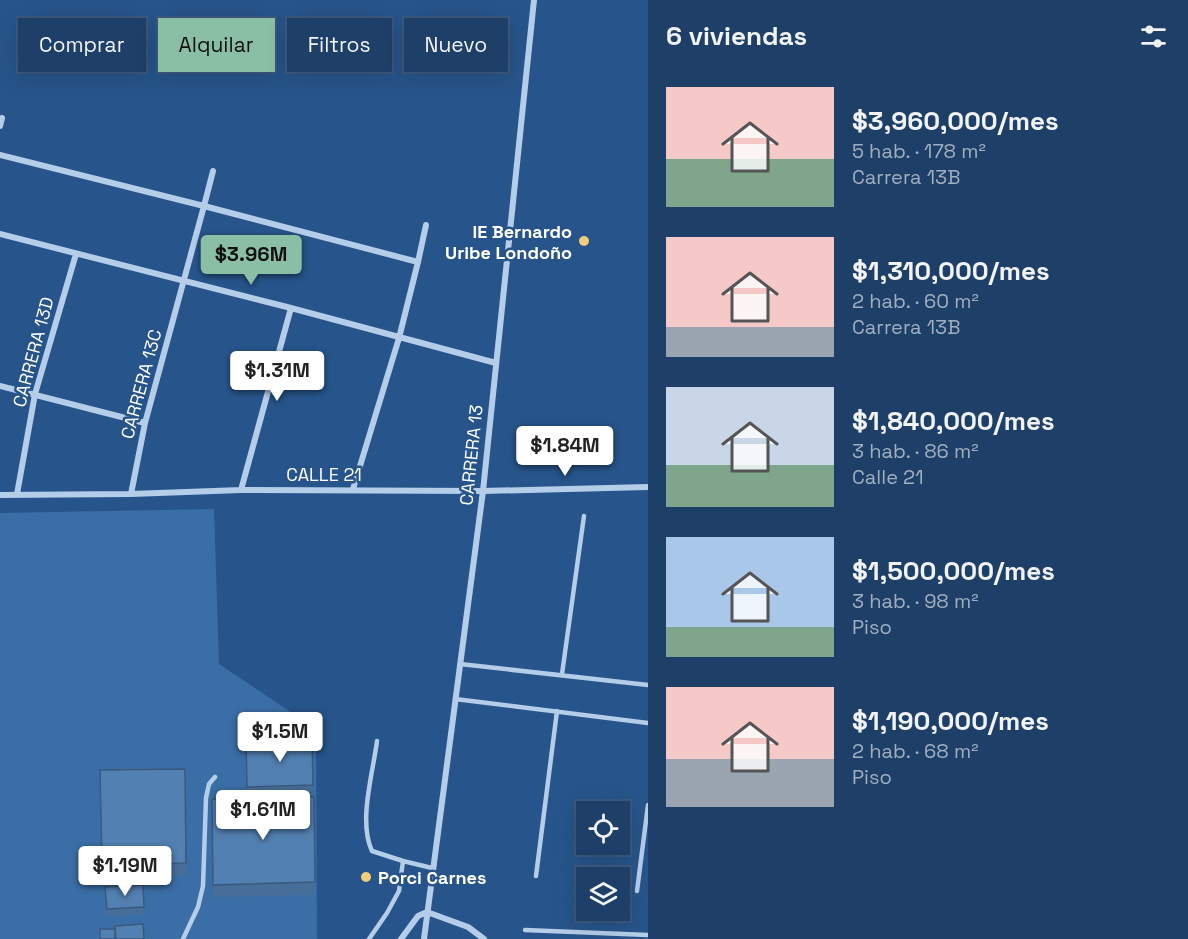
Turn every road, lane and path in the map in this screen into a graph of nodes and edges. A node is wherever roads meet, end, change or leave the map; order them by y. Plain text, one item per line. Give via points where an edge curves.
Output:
1 (534, 0) edge
2 (2, 118) dead end
3 (0, 126) edge
4 (0, 155) edge
5 (213, 171) dead end
6 (204, 206) junction
7 (426, 225) dead end
8 (0, 234) edge
9 (76, 254) junction
10 (418, 262) junction
11 (184, 282) junction
12 (291, 308) junction
13 (399, 338) junction
14 (496, 363) junction
15 (0, 386) edge
16 (34, 394) junction
17 (145, 423) junction
18 (648, 487) edge
19 (353, 489) junction
20 (241, 490) junction
21 (483, 491) junction
22 (17, 494) junction
23 (131, 494) junction
24 (0, 495) edge
25 (584, 516) dead end
26 (459, 664) junction
27 (562, 674) junction
28 (648, 685) edge
29 (455, 699) junction
30 (557, 711) junction
31 (648, 723) edge
32 (377, 741) dead end
33 (215, 777) dead end
34 (648, 805) edge
35 (402, 861) junction
36 (432, 868) junction
37 (536, 876) dead end
38 (637, 891) dead end
39 (427, 912) junction
40 (525, 930) dead end
41 (648, 935) edge
42 (183, 939) edge
43 (369, 939) edge
44 (401, 939) edge
45 (424, 939) edge
46 (484, 939) edge

1 - 14 street, CARRERA 13
2 - 3 street
4 - 6 street
5 - 6 street, CARRERA 13C
6 - 10 street
6 - 11 street, CARRERA 13C
7 - 10 street
8 - 9 street
9 - 11 street
9 - 16 street, CARRERA 13D
10 - 13 street
11 - 12 street
11 - 17 street, CARRERA 13C
12 - 13 street
12 - 20 street
13 - 14 street
13 - 19 street
14 - 21 street, CARRERA 13
15 - 16 street
16 - 17 street
16 - 22 street, CARRERA 13D
17 - 23 street, CARRERA 13C
18 - 21 street, CALLE 21
19 - 20 street, CALLE 21
19 - 21 street, CALLE 21
20 - 23 street, CALLE 21
21 - 26 street, CARRERA 13
22 - 23 street, CALLE 21
22 - 24 street, CALLE 21
25 - 27 lane
26 - 27 lane
26 - 29 street, CARRERA 13
27 - 28 lane
29 - 30 lane
29 - 36 street, CARRERA 13
30 - 31 lane
30 - 37 lane
32 - 35 lane via 366,839 372,851
33 - 42 lane via 206,798 201,896
34 - 38 lane
35 - 36 lane
35 - 43 lane via 399,891
36 - 39 street, CARRERA 13
39 - 44 street via 418,916
39 - 45 street, CARRERA 13
39 - 46 street via 468,927
40 - 41 lane

